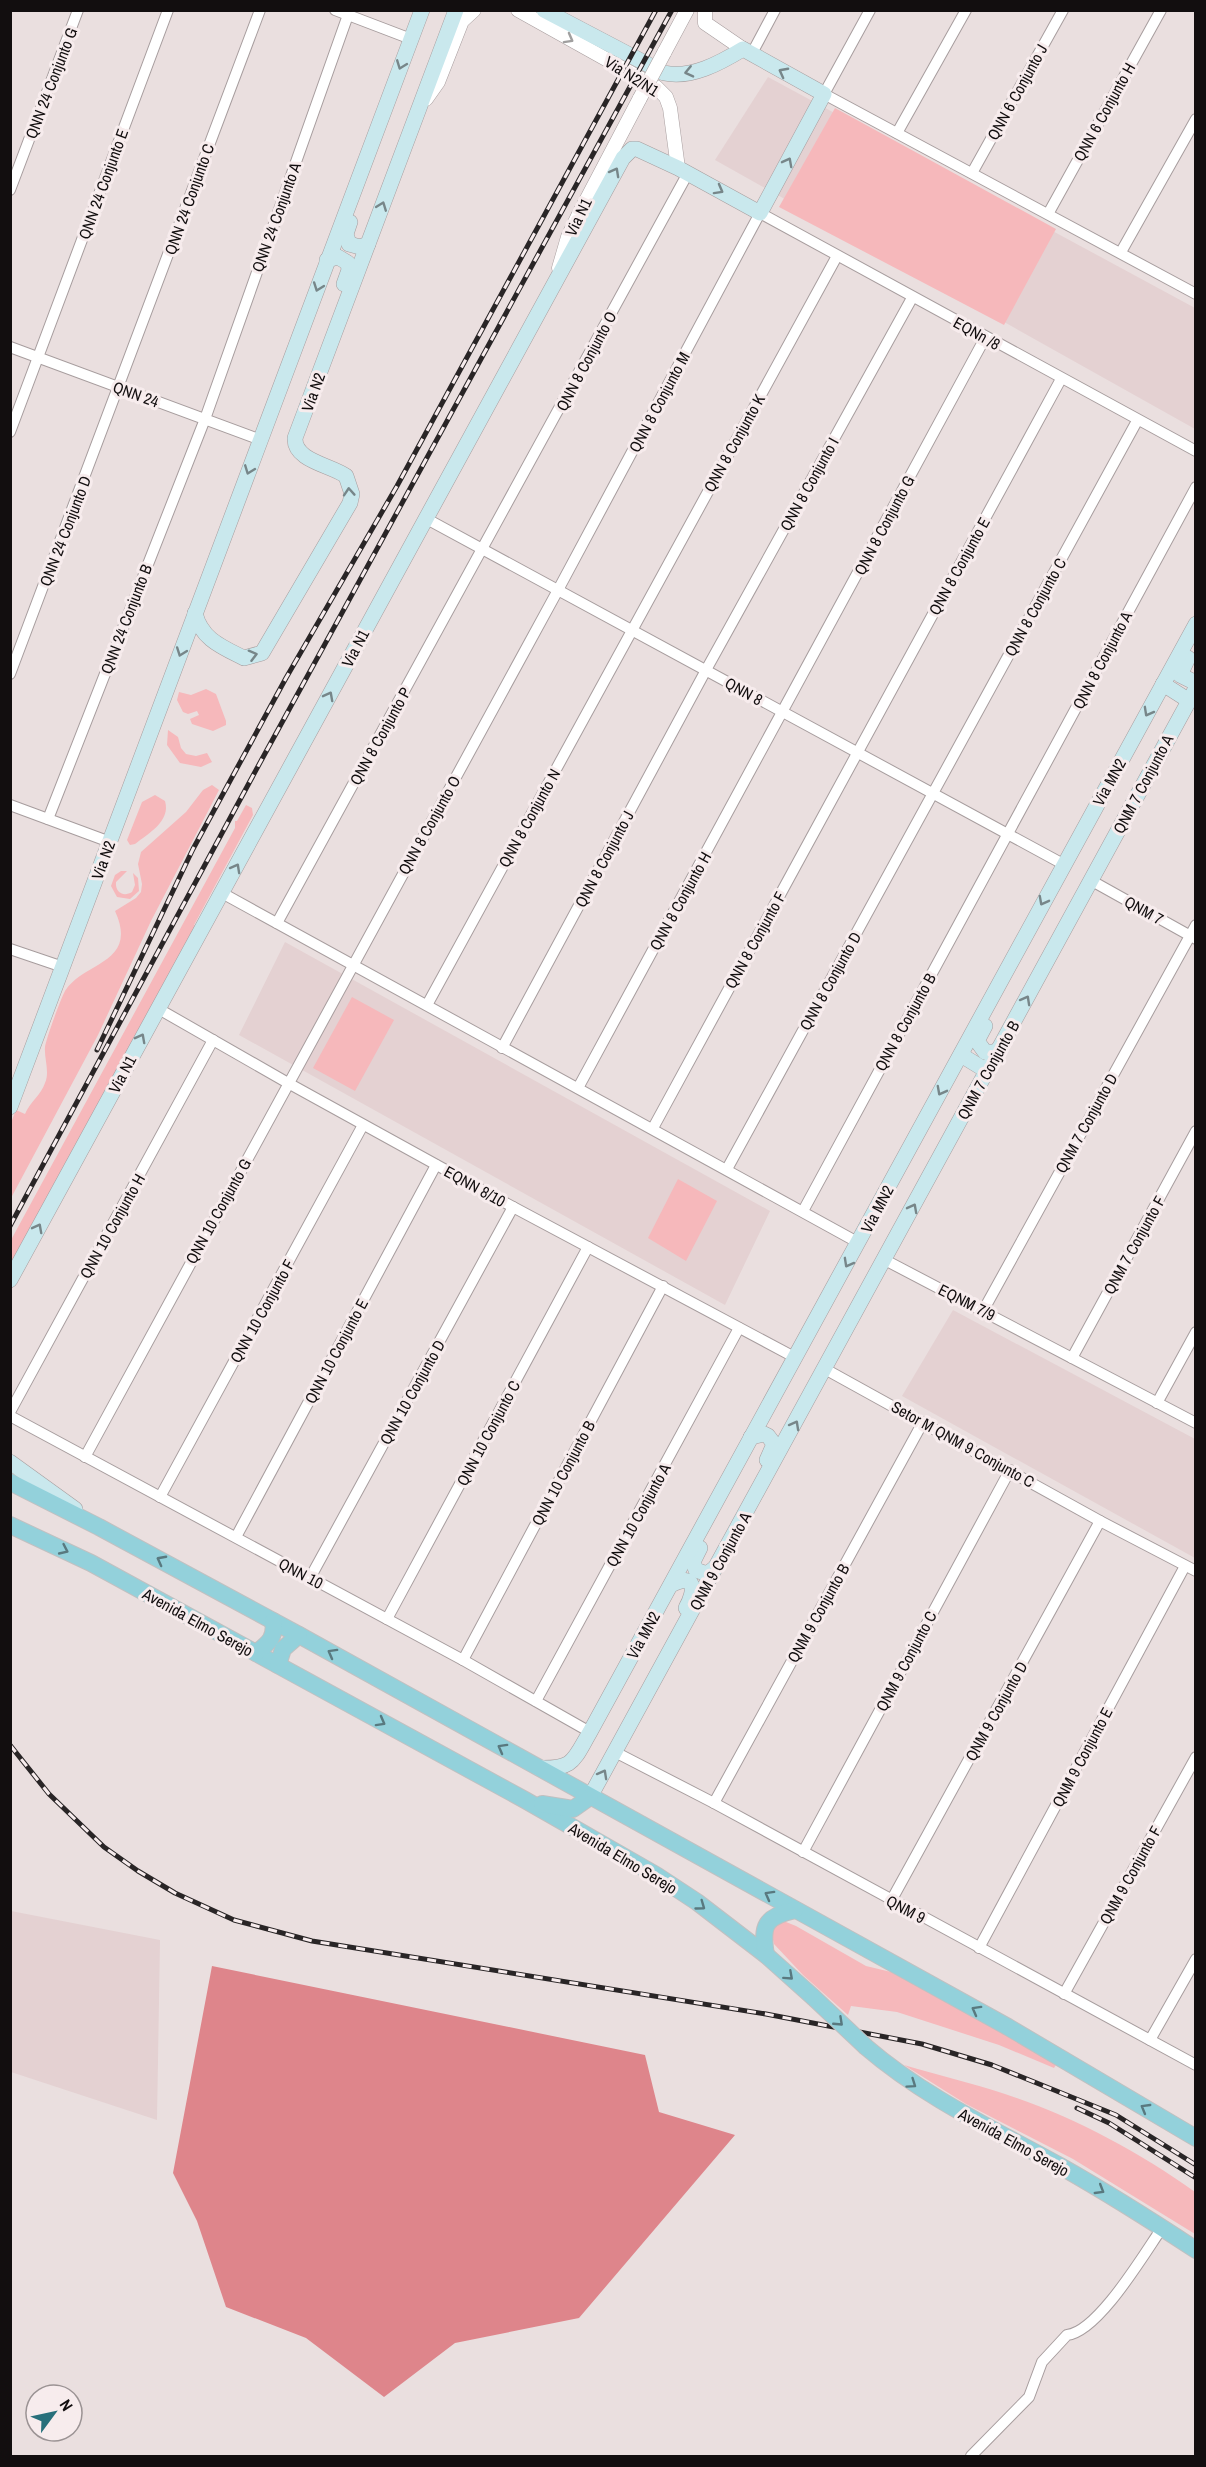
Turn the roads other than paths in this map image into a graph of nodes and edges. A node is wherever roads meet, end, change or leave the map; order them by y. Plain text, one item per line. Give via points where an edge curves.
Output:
1 (78, 10) edge
2 (168, 10) edge
3 (260, 10) edge
4 (335, 10) edge
5 (422, 10) edge
6 (456, 10) edge
7 (474, 10) edge
8 (518, 10) edge
9 (544, 10) edge
10 (687, 10) edge
11 (705, 10) edge
12 (775, 10) edge
13 (870, 10) edge
14 (966, 10) edge
15 (1063, 10) edge
16 (1161, 10) edge
17 (348, 15) junction
18 (411, 39) junction
19 (747, 52) junction
20 (824, 94) junction
21 (419, 108) junction
22 (1196, 119) edge
23 (379, 125) junction
24 (897, 133) junction
25 (683, 170) junction
26 (972, 173) junction
27 (10, 190) edge
28 (760, 213) junction
29 (1048, 214) junction
30 (368, 244) junction
31 (1121, 252) junction
32 (837, 256) junction
33 (327, 260) junction
34 (557, 279) junction
35 (1196, 294) edge
36 (912, 298) junction
37 (986, 338) junction
38 (10, 347) edge
39 (38, 357) junction
40 (1061, 379) junction
41 (119, 388) junction
42 (313, 391) junction
43 (205, 420) junction
44 (1137, 421) junction
45 (10, 432) edge
46 (261, 440) junction
47 (1196, 451) edge
48 (1196, 487) edge
49 (425, 518) junction
50 (483, 550) junction
51 (558, 590) junction
52 (195, 613) junction
53 (1196, 624) edge
54 (632, 631) junction
55 (1196, 641) edge
56 (706, 670) junction
57 (10, 674) edge
58 (1196, 683) edge
59 (1163, 684) junction
60 (1192, 694) edge
61 (783, 713) junction
62 (858, 752) junction
63 (933, 793) junction
64 (10, 805) edge
65 (48, 819) junction
66 (1008, 834) junction
67 (110, 842) junction
68 (1063, 864) junction
69 (1092, 880) junction
70 (222, 893) junction
71 (1031, 922) junction
72 (278, 923) junction
73 (1196, 925) edge
74 (1192, 937) edge
75 (10, 949) edge
76 (352, 965) junction
77 (63, 967) junction
78 (427, 1005) junction
79 (157, 1008) junction
80 (213, 1040) junction
81 (502, 1048) junction
82 (1000, 1049) junction
83 (961, 1055) junction
84 (987, 1071) junction
85 (288, 1083) junction
86 (578, 1088) junction
87 (10, 1107) edge
88 (363, 1125) junction
89 (652, 1128) junction
90 (1196, 1131) edge
91 (436, 1165) junction
92 (727, 1169) junction
93 (513, 1207) junction
94 (802, 1211) junction
95 (859, 1243) junction
96 (588, 1247) junction
97 (885, 1260) junction
98 (10, 1280) edge
99 (663, 1286) junction
100 (983, 1311) junction
101 (739, 1328) junction
102 (1196, 1332) edge
103 (796, 1358) junction
104 (1072, 1358) junction
105 (825, 1369) junction
106 (1157, 1403) junction
107 (10, 1414) edge
108 (923, 1422) junction
109 (1196, 1423) edge
110 (751, 1437) junction
111 (85, 1457) junction
112 (738, 1460) junction
113 (10, 1462) edge
114 (1010, 1470) junction
115 (10, 1482) edge
116 (760, 1488) junction
117 (160, 1497) junction
118 (1100, 1521) junction
119 (10, 1525) edge
120 (99, 1527) junction
121 (236, 1538) junction
122 (1185, 1566) junction
123 (716, 1567) junction
124 (1196, 1571) edge
125 (310, 1578) junction
126 (671, 1585) junction
127 (387, 1619) junction
128 (273, 1621) junction
129 (299, 1635) junction
130 (256, 1653) junction
131 (463, 1660) junction
132 (278, 1665) junction
133 (644, 1700) junction
134 (536, 1701) junction
135 (590, 1732) junction
136 (615, 1752) junction
137 (1196, 1757) edge
138 (539, 1768) junction
139 (590, 1797) junction
140 (525, 1800) junction
141 (714, 1803) junction
142 (803, 1852) junction
143 (891, 1901) junction
144 (795, 1910) junction
145 (978, 1948) junction
146 (766, 1955) junction
147 (1196, 1959) edge
148 (1064, 1994) junction
149 (1150, 2040) junction
150 (1196, 2065) edge
151 (1196, 2138) edge
152 (1162, 2228) junction
153 (1196, 2250) edge
154 (971, 2457) edge

1 - 27 street, QNN 24 Conjunto G
2 - 39 street, QNN 24 Conjunto E
3 - 41 street, QNN 24 Conjunto C
4 - 17 street
5 - 18 main road, Via N2
6 - 21 main road, Via N2
7 - 21 street via 462,21 438,82
8 -> 25 street, Via N2/N1 via 656,87 670,108
19 -> 9 main road via 702,69 675,75 664,73
10 - 34 street, Via N1, bridge via 575,222
11 - 19 street via 705,23 710,28
12 - 19 street
13 - 20 street
14 - 24 street
15 - 26 street, QNN 6 Conjunto J
16 - 29 street, QNN 6 Conjunto H
17 - 18 street
17 - 43 street, QNN 24 Conjunto A
18 -> 23 main road, Via N2
20 -> 19 main road
20 - 24 street
28 -> 20 main road
30 -> 21 main road, Via N2
22 - 31 street
23 - 30 main road via 374,163 346,234 352,246
23 - 33 main road, Via N2
24 - 26 street
25 -> 28 main road
34 -> 25 main road via 627,153 637,149
25 - 50 street, QNN 8 Conjunto O
26 - 29 street
28 - 32 street, EQNn /8
28 - 51 street, QNN 8 Conjunto M
29 - 31 street
30 - 42 main road, Via N2
31 - 35 street
32 - 36 street, EQNn /8
32 - 54 street, QNN 8 Conjunto K
33 - 42 main road via 342,258 349,270 322,345
33 -> 46 main road, Via N2
34 - 49 main road, Via N1
36 - 37 street, EQNn /8
36 - 56 street, QNN 8 Conjunto I
37 - 40 street, EQNn /8
37 - 61 street, QNN 8 Conjunto G
38 - 39 street, QNN 24
39 - 41 street, QNN 24
39 - 45 street, QNN 24 Conjunto E
40 - 44 street, EQNn /8
40 - 62 street, QNN 8 Conjunto E
41 - 43 street, QNN 24
41 - 57 street, QNN 24 Conjunto D
52 -> 42 main road, Via N2 via 207,638 244,658 262,653 350,503 352,494 346,476 301,454 296,446
43 - 46 street, QNN 24
43 - 65 street, QNN 24 Conjunto B
44 - 47 street, EQNn /8
44 - 63 street, QNN 8 Conjunto C
46 -> 52 main road, Via N2
48 - 66 street, QNN 8 Conjunto A
49 - 50 street, QNN 8
70 -> 49 main road, Via N1
50 - 51 street, QNN 8
50 - 72 street, QNN 8 Conjunto P
51 - 54 street, QNN 8
51 - 76 street, QNN 8 Conjunto O
52 -> 67 main road, Via N2
53 - 59 main road, Via MN2
54 - 56 street, QNN 8
54 - 78 street, QNN 8 Conjunto N
55 - 58 main road via 1180,675
56 - 61 street, QNN 8
56 - 81 street, QNN 8 Conjunto J
59 - 60 main road
59 -> 68 main road, Via MN2
60 - 69 main road, QNM 7 Conjunto A
61 - 62 street, QNN 8
61 - 86 street, QNN 8 Conjunto H
62 - 63 street, QNN 8
62 - 89 street, QNN 8 Conjunto F
63 - 66 street, QNN 8
63 - 92 street, QNN 8 Conjunto D
64 - 65 street
65 - 67 street
66 - 68 street, QNN 8
66 - 94 street, QNN 8 Conjunto B
67 - 77 main road, Via N2
68 -> 71 main road, Via MN2
69 - 74 street, QNM 7
82 -> 69 main road, QNM 7 Conjunto B
70 - 72 street
70 - 79 main road, Via N1
71 - 82 main road via 1011,976 977,1041 985,1052
71 - 83 main road, Via MN2
72 - 76 street
73 - 74 street, QNM 7 Conjunto D
74 - 100 street, QNM 7 Conjunto D
75 - 77 street
76 - 78 street
76 - 85 street, QNN 10 Conjunto G
77 - 87 main road, Via N2
78 - 81 street
79 - 80 street, EQNN 8/10
98 -> 79 main road, Via N1
80 - 85 street, EQNN 8/10
80 - 107 street, QNN 10 Conjunto H
81 - 86 street
82 - 84 main road, QNM 7 Conjunto B
83 - 84 main road
83 -> 95 main road, Via MN2
97 -> 84 main road, QNM 7 Conjunto B
85 - 88 street, EQNN 8/10
85 - 111 street, QNN 10 Conjunto G
86 - 89 street
88 - 91 street, EQNN 8/10
88 - 117 street, QNN 10 Conjunto F
89 - 92 street
90 - 104 street, QNM 7 Conjunto F
91 - 93 street, EQNN 8/10
91 - 121 street, QNN 10 Conjunto E
92 - 94 street
93 - 96 street, EQNN 8/10
93 - 125 street, QNN 10 Conjunto D
94 - 95 street
95 -> 103 main road, Via MN2
96 - 99 street, EQNN 8/10
96 - 127 street, QNN 10 Conjunto C
97 - 100 street, EQNM 7/9
97 - 105 main road
99 - 101 street, EQNN 8/10
99 - 131 street, QNN 10 Conjunto B
100 - 104 street, EQNM 7/9
101 - 103 street, EQNN 8/10
101 - 134 street, QNN 10 Conjunto A
102 - 106 street
103 - 110 main road, Via MN2
104 - 106 street, EQNM 7/9
105 - 108 street, Setor M QNM 9 Conjunto C
116 -> 105 main road, QNM 9 Conjunto A
106 - 109 street, EQNM 7/9
107 - 111 street, QNN 10
108 - 114 street, Setor M QNM 9 Conjunto C
108 - 141 street, QNM 9 Conjunto B
110 - 112 main road, Via MN2
110 - 116 main road via 764,1434 774,1444 760,1474
111 - 117 street, QNN 10
112 - 123 main road via 726,1500 693,1562 699,1572 707,1574
112 - 126 main road, Via MN2
113 - 120 main road
114 - 118 street, Setor M QNM 9 Conjunto C
114 - 142 street, QNM 9 Conjunto C
115 - 120 main road
116 - 123 main road, QNM 9 Conjunto A
117 - 121 street, QNN 10
118 - 122 street, Setor M QNM 9 Conjunto C
118 - 143 street, QNM 9 Conjunto D
119 -> 130 main road, Avenida Elmo Serejo via 91,1563
128 -> 120 main road
121 - 125 street, QNN 10
122 - 124 street, Setor M QNM 9 Conjunto C
122 - 145 street, QNM 9 Conjunto E
123 - 133 main road, QNM 9 Conjunto A
125 - 127 street, QNN 10
126 - 133 main road via 686,1581 693,1587 693,1595 661,1654
126 - 135 main road, Via MN2
127 - 131 street, QNN 10
128 - 129 main road
128 - 130 main road via 274,1635
129 - 132 main road via 283,1648
138 -> 129 main road
130 - 132 main road, Avenida Elmo Serejo
131 - 134 street, QNN 10
132 -> 140 main road, Avenida Elmo Serejo
133 - 136 main road, QNM 9 Conjunto A
134 - 135 street, QNN 10
135 - 138 main road, Via MN2 via 568,1766
139 -> 136 main road, QNM 9 Conjunto A
136 - 141 street, QNM 9
137 - 148 street, QNM 9 Conjunto F
138 - 139 main road
139 - 140 main road via 573,1809
144 -> 139 main road
140 -> 146 main road, Avenida Elmo Serejo via 656,1875
141 - 142 street, QNM 9
142 - 143 street, QNM 9
143 - 145 street, QNM 9
144 - 146 main road via 775,1915 765,1925
151 -> 144 main road via 1008,2027
145 - 148 street, QNM 9
146 -> 152 main road, Avenida Elmo Serejo, bridge via 893,2071 920,2090 1062,2167
147 - 149 street
148 - 149 street, QNM 9
149 - 150 street, QNM 9
152 - 153 main road, Avenida Elmo Serejo
152 - 154 street via 1099,2314 1048,2353 1029,2397

